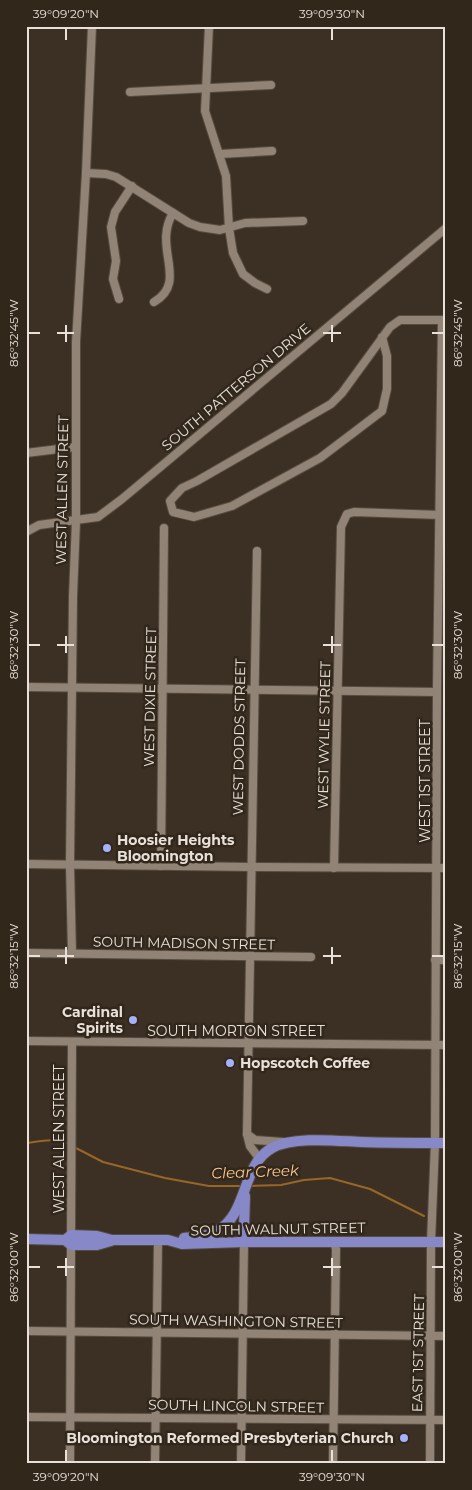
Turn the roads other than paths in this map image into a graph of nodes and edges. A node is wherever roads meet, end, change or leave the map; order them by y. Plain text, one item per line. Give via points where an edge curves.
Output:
1 (92, 26) edge
2 (209, 26) edge
3 (271, 85) dead end
4 (206, 87) junction
5 (130, 92) dead end
6 (272, 151) dead end
7 (220, 154) junction
8 (86, 173) junction
9 (132, 186) junction
10 (173, 213) junction
11 (303, 221) dead end
12 (229, 228) junction
13 (446, 228) edge
14 (267, 289) dead end
15 (119, 299) dead end
16 (154, 302) dead end
17 (444, 320) edge
18 (382, 338) junction
19 (75, 447) junction
20 (26, 454) edge
21 (440, 515) junction
22 (76, 521) junction
23 (164, 528) dead end
24 (26, 532) edge
25 (257, 551) dead end
26 (72, 687) junction
27 (26, 688) edge
28 (164, 689) junction
29 (254, 691) junction
30 (337, 691) junction
31 (437, 692) junction
32 (26, 864) edge
33 (70, 865) junction
34 (161, 866) junction
35 (251, 868) junction
36 (334, 868) junction
37 (436, 868) junction
38 (446, 868) edge
39 (26, 953) edge
40 (72, 954) junction
41 (251, 956) junction
42 (311, 957) dead end
43 (435, 960) junction
44 (446, 960) edge
45 (26, 1041) edge
46 (72, 1042) junction
47 (248, 1044) junction
48 (435, 1045) junction
49 (446, 1045) edge
50 (247, 1134) junction
51 (291, 1142) junction
52 (434, 1143) junction
53 (446, 1143) edge
54 (259, 1158) junction
55 (243, 1200) junction
56 (26, 1239) edge
57 (69, 1240) junction
58 (163, 1241) junction
59 (248, 1242) junction
60 (334, 1242) junction
61 (431, 1242) junction
62 (446, 1242) edge
63 (26, 1332) edge
64 (71, 1332) junction
65 (157, 1332) junction
66 (243, 1333) junction
67 (334, 1334) junction
68 (431, 1336) junction
69 (446, 1336) edge
70 (26, 1417) edge
71 (70, 1417) junction
72 (156, 1418) junction
73 (242, 1419) junction
74 (334, 1420) junction
75 (446, 1420) edge
76 (430, 1421) junction
77 (70, 1464) edge
78 (156, 1464) edge
79 (241, 1464) edge
80 (333, 1464) edge
81 (430, 1464) edge

1 - 8 street, WEST ALLEN STREET
2 - 4 street
3 - 4 street
4 - 5 street
4 - 7 street via 205,111
6 - 7 street
7 - 12 street via 226,176
8 - 9 street via 106,174
8 - 19 street, WEST ALLEN STREET via 76,342
9 - 10 street
9 - 15 street via 115,212 111,227 116,261 113,279
10 - 12 street via 200,227 213,230
10 - 16 street via 166,226 165,240 170,283 165,294
11 - 12 street via 245,223
12 - 14 street via 239,269 249,280
13 - 22 street, SOUTH PATTERSON DRIVE via 122,499 98,517
17 - 18 street via 400,320
17 - 21 street, WEST 1ST STREET
18 - 18 street via 331,404 182,488 170,501 173,512 194,517 232,506 320,458 382,411 387,389 387,356
19 - 20 street
19 - 22 street, WEST ALLEN STREET
21 - 30 street, WEST WYLIE STREET via 347,514 341,527
21 - 31 street, WEST 1ST STREET
22 - 24 street, SOUTH PATTERSON DRIVE via 39,526
22 - 26 street, WEST ALLEN STREET
23 - 28 street, WEST DIXIE STREET
25 - 29 street, WEST DODDS STREET
26 - 27 street
26 - 28 street
26 - 33 street, WEST ALLEN STREET
28 - 29 street
28 - 34 street, WEST DIXIE STREET
29 - 30 street
29 - 35 street, WEST DODDS STREET
30 - 31 street
30 - 36 street, WEST WYLIE STREET
31 - 37 street, WEST 1ST STREET
32 - 33 street
33 - 34 street
33 - 40 street, WEST ALLEN STREET
34 - 35 street
35 - 36 street
35 - 41 street, WEST DODDS STREET
36 - 37 street
37 - 38 street
37 - 43 street, WEST 1ST STREET
39 - 40 street, SOUTH MADISON STREET
40 - 41 street, SOUTH MADISON STREET
41 - 42 street, SOUTH MADISON STREET
41 - 47 street, WEST DODDS STREET
43 - 44 street
43 - 48 street, WEST 1ST STREET
45 - 46 street, SOUTH MORTON STREET
46 - 47 street, SOUTH MORTON STREET
46 - 57 street, WEST ALLEN STREET
47 - 48 street, SOUTH MORTON STREET
47 - 50 street, WEST DODDS STREET
48 - 49 street, SOUTH MORTON STREET
48 - 52 street, WEST 1ST STREET
50 - 51 street via 255,1140
50 - 54 street, WEST DODDS STREET via 250,1146
51 - 52 main road
51 - 54 main road via 273,1147
52 - 53 main road
52 - 61 street, WEST 1ST STREET
54 - 55 main road
55 - 58 main road via 217,1231
55 - 59 main road via 242,1237
56 - 57 main road, SOUTH WALNUT STREET
57 - 58 main road, SOUTH WALNUT STREET via 97,1236 112,1240
57 - 64 street, WEST ALLEN STREET
58 - 59 main road, SOUTH WALNUT STREET via 182,1244
58 - 65 street
59 - 60 main road, SOUTH WALNUT STREET
59 - 66 street
60 - 61 main road, SOUTH WALNUT STREET
60 - 67 street
61 - 62 main road, SOUTH WALNUT STREET
61 - 68 street, EAST 1ST STREET
63 - 64 street, SOUTH WASHINGTON STREET
64 - 65 street, SOUTH WASHINGTON STREET
64 - 71 street, WEST ALLEN STREET
65 - 66 street, SOUTH WASHINGTON STREET
65 - 72 street
66 - 67 street, SOUTH WASHINGTON STREET
66 - 73 street
67 - 68 street, SOUTH WASHINGTON STREET
67 - 74 street
68 - 69 street, SOUTH WASHINGTON STREET
68 - 76 street, EAST 1ST STREET
70 - 71 street, SOUTH LINCOLN STREET
71 - 72 street, SOUTH LINCOLN STREET
71 - 77 street, WEST ALLEN STREET
72 - 73 street, SOUTH LINCOLN STREET
72 - 78 street
73 - 74 street, SOUTH LINCOLN STREET
73 - 79 street
74 - 76 street, SOUTH LINCOLN STREET
74 - 80 street
75 - 76 street, SOUTH LINCOLN STREET
76 - 81 street, EAST 1ST STREET

